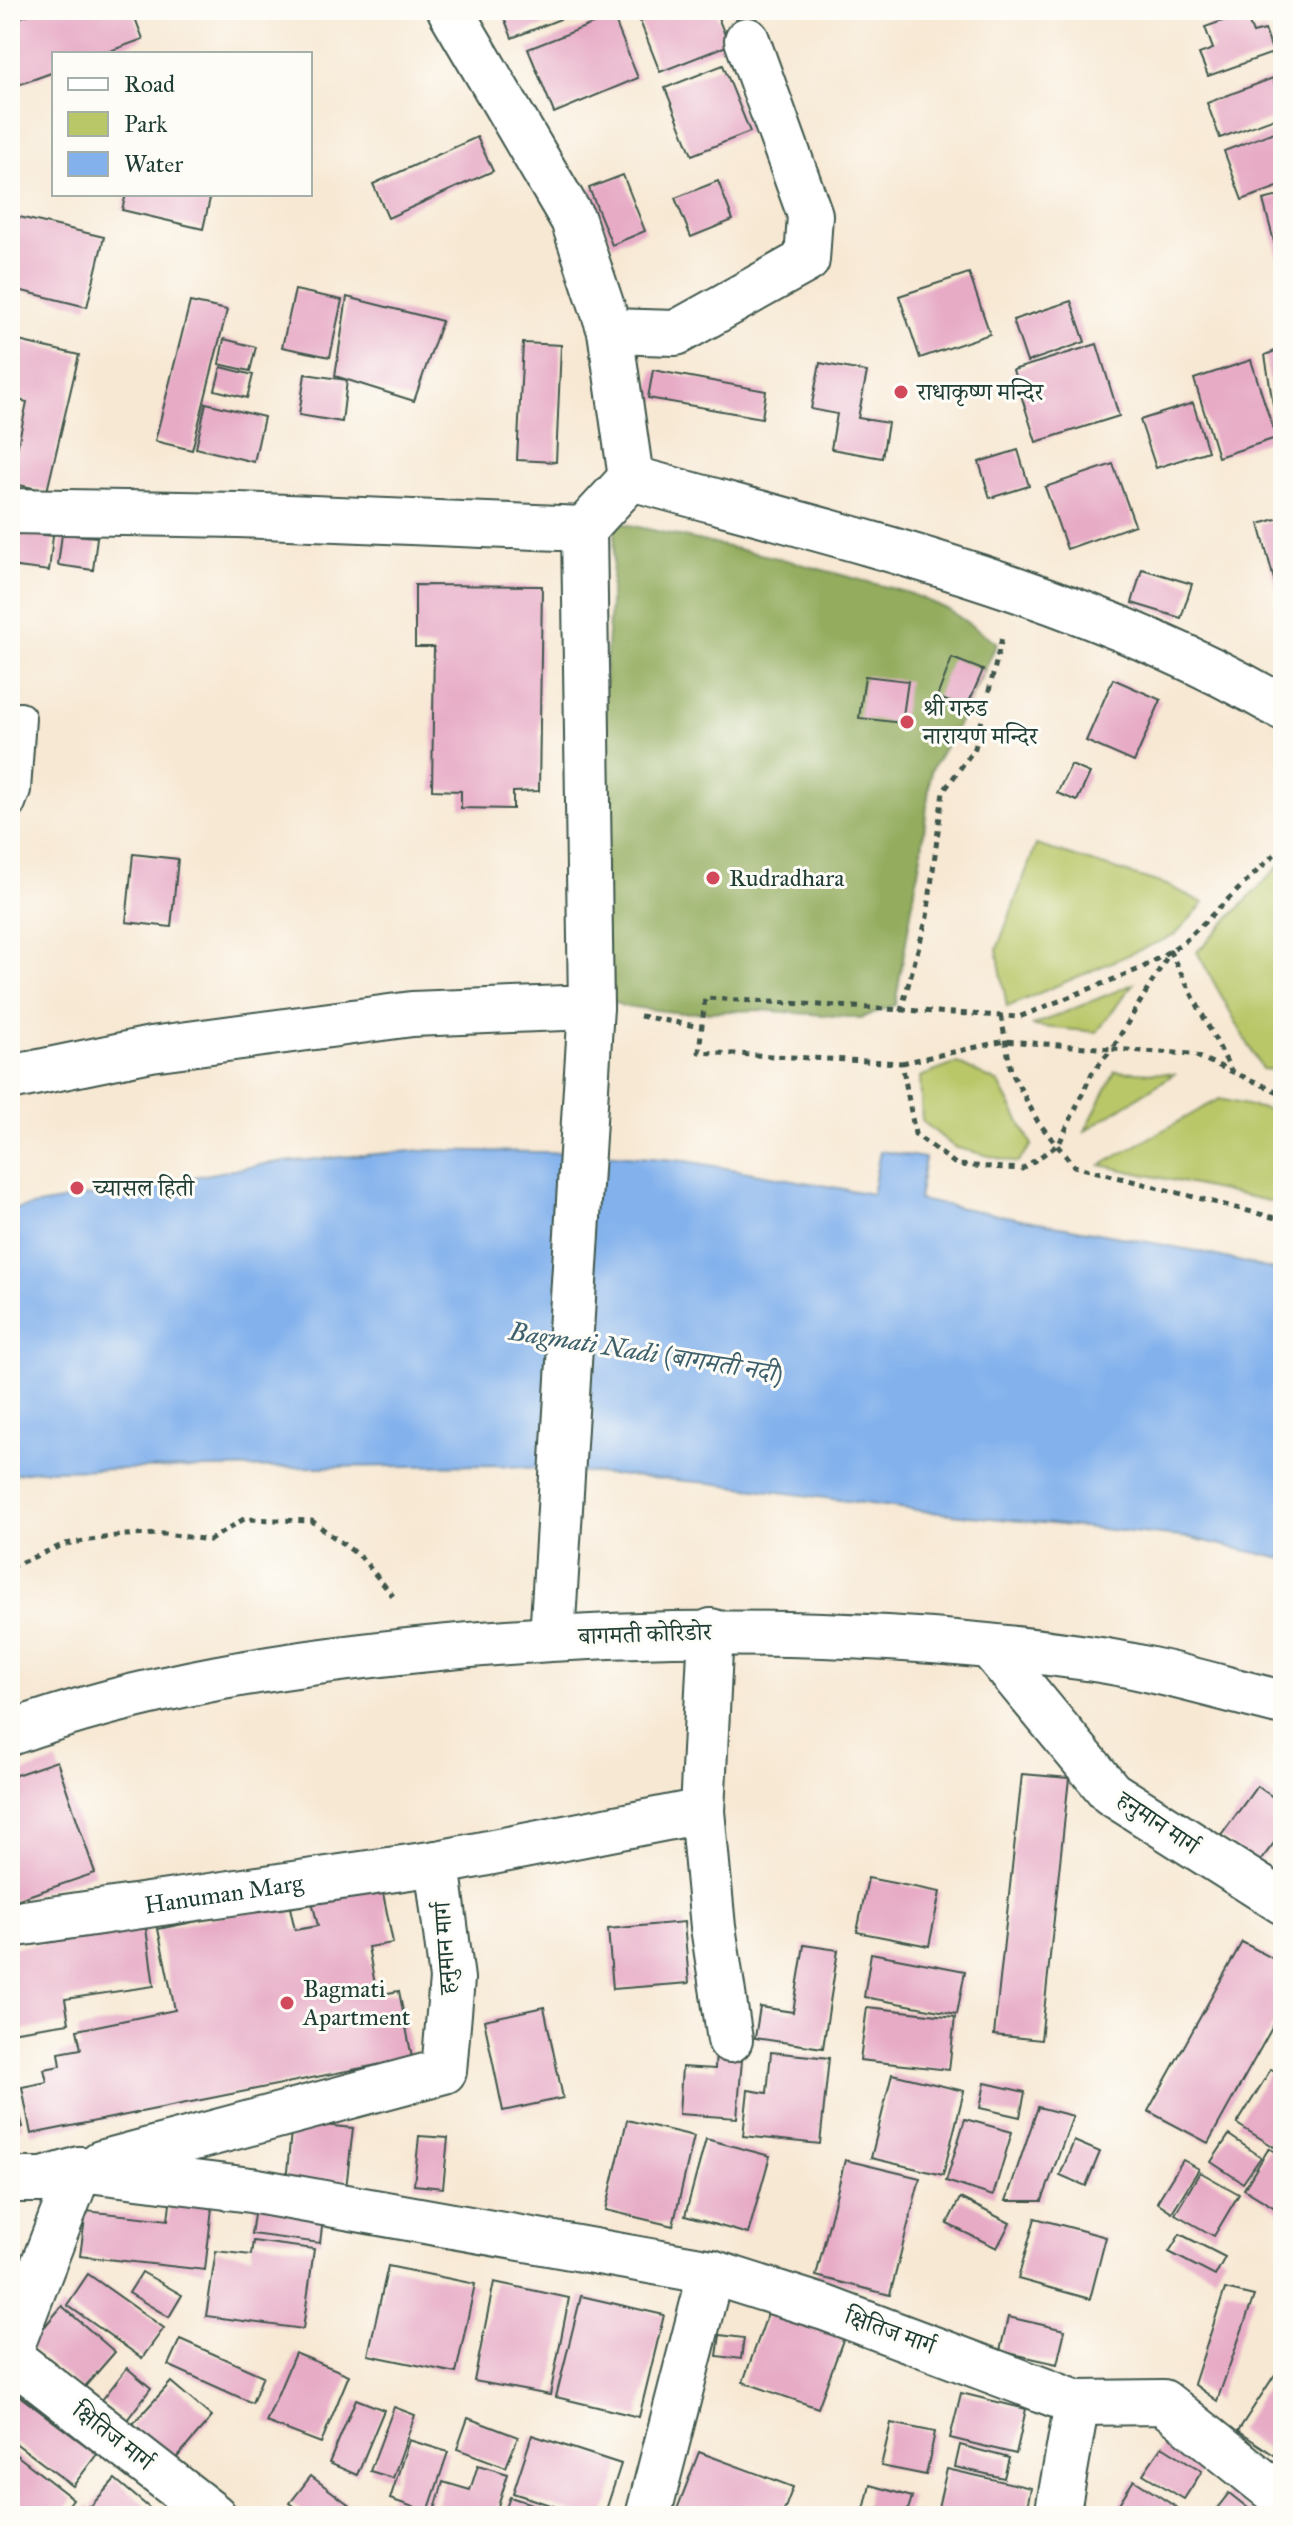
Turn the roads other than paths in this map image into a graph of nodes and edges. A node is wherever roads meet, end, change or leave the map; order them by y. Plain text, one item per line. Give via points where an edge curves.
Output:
1 (450, 10) edge
2 (747, 40) dead end
3 (610, 331) junction
4 (631, 478) junction
5 (10, 511) edge
6 (584, 529) junction
7 (1283, 708) edge
8 (20, 718) dead end
9 (10, 803) edge
10 (591, 1007) junction
11 (10, 1078) edge
12 (711, 1631) junction
13 (552, 1638) junction
14 (991, 1648) junction
15 (1283, 1703) edge
16 (10, 1733) edge
17 (702, 1811) junction
18 (437, 1863) junction
19 (1283, 1902) edge
20 (10, 1925) edge
21 (730, 2040) dead end
22 (80, 2169) junction
23 (10, 2180) edge
24 (711, 2272) junction
25 (10, 2354) edge
26 (1077, 2403) junction
27 (1283, 2498) edge
28 (214, 2516) edge
29 (648, 2516) edge
30 (1057, 2516) edge

1 - 3 street via 573,220
2 - 3 street via 810,215 807,260 676,333
3 - 4 street
4 - 6 street
4 - 7 street via 1015,586 1212,667
5 - 6 street
6 - 10 street
8 - 9 lane
10 - 11 street via 412,1014 151,1049
10 - 13 street
12 - 13 street, बागमती कोरिडोर
12 - 14 street, बागमती कोरिडोर
12 - 17 street
13 - 16 street, बागमती कोरिडोर via 339,1658 155,1688
14 - 15 street, बागमती कोरिडोर via 1090,1658
14 - 19 street, हनुमान मार्ग via 1111,1793
17 - 18 street
17 - 21 street
18 - 20 street, Hanuman Marg
18 - 22 street, हनुमान मार्ग via 452,1979 444,2071
22 - 23 street via 43,2180
22 - 24 street, क्षितिज मार्ग via 251,2190
22 - 25 street
24 - 26 street, क्षितिज मार्ग via 840,2313
24 - 29 street
25 - 28 street, क्षितिज मार्ग
26 - 27 street, क्षितिज मार्ग via 1163,2402
26 - 30 street

